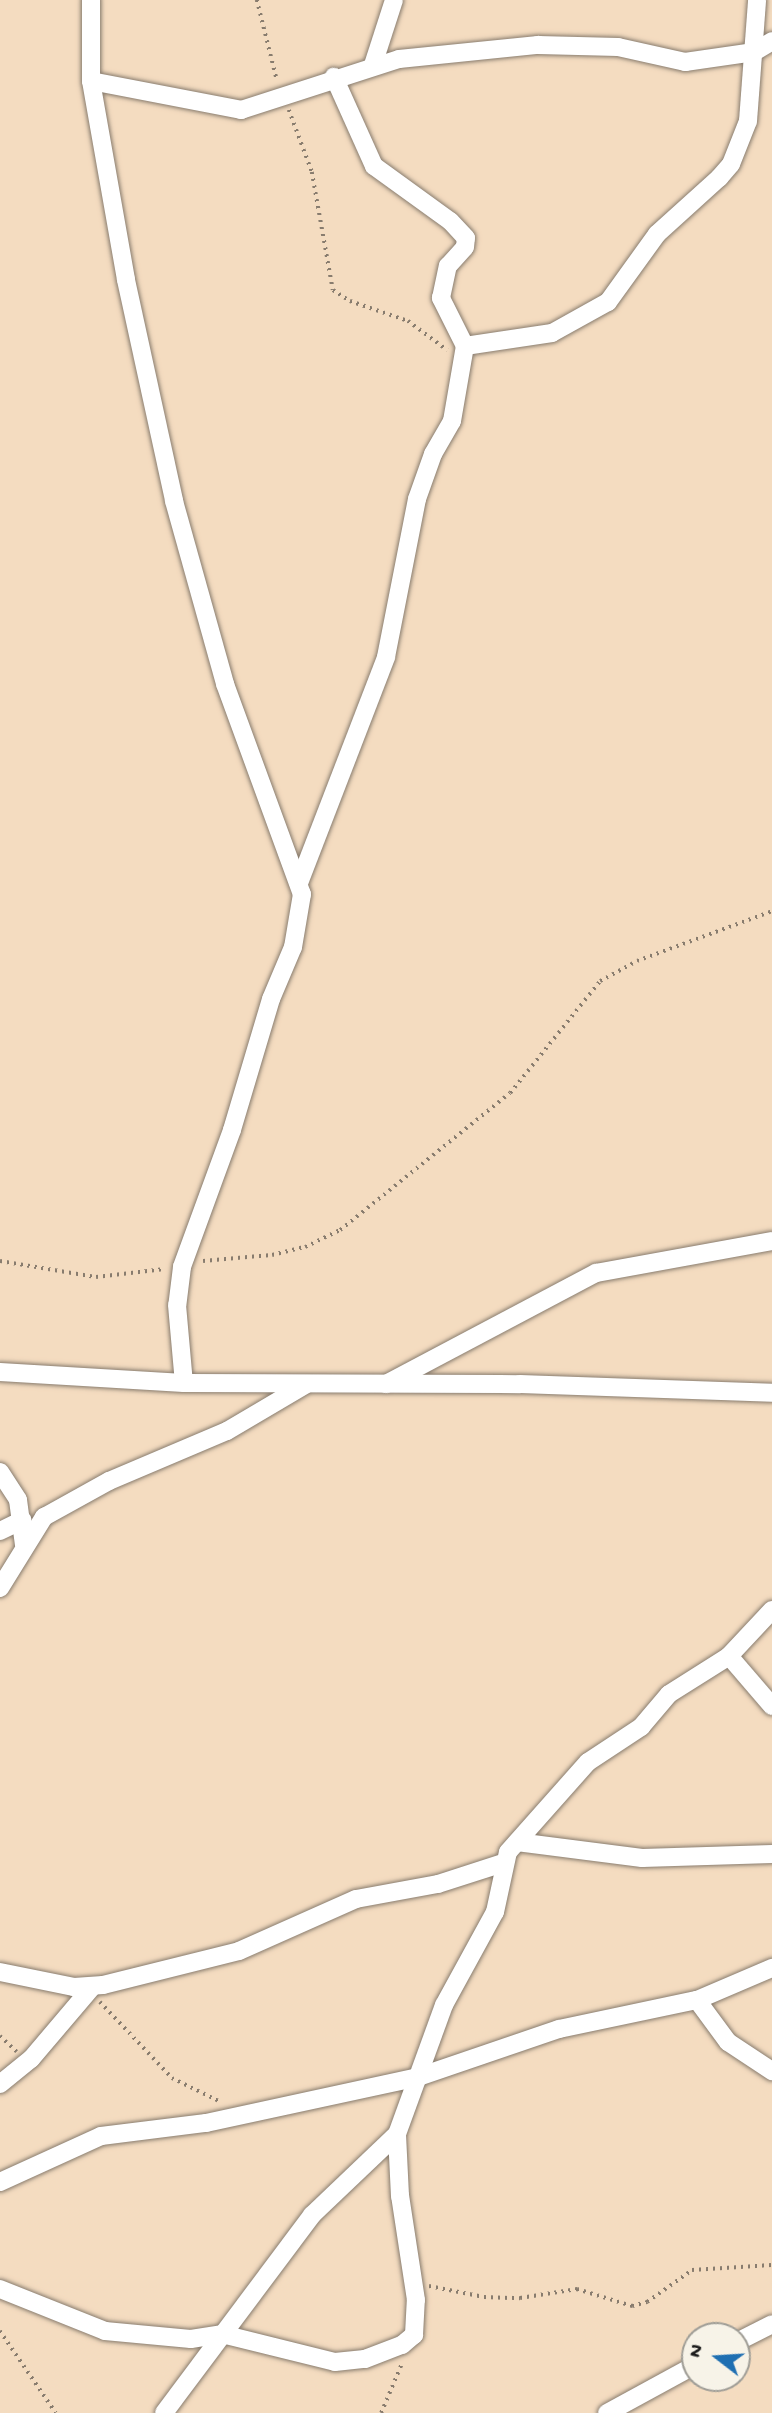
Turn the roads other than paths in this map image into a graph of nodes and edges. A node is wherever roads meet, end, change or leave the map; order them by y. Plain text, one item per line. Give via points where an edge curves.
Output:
1 (91, 0) edge
2 (394, 0) edge
3 (757, 0) edge
4 (772, 41) edge
5 (754, 52) junction
6 (373, 65) junction
7 (334, 77) junction
8 (91, 81) junction
9 (463, 355) junction
10 (299, 883) junction
11 (772, 1241) edge
12 (0, 1372) edge
13 (184, 1383) junction
14 (304, 1385) junction
15 (383, 1386) junction
16 (772, 1394) edge
17 (0, 1472) edge
18 (23, 1520) junction
19 (0, 1531) edge
20 (24, 1545) junction
21 (0, 1588) edge
22 (772, 1610) edge
23 (729, 1656) junction
24 (772, 1706) edge
25 (517, 1842) junction
26 (772, 1854) edge
27 (503, 1863) junction
28 (772, 1968) edge
29 (0, 1972) edge
30 (90, 1989) junction
31 (697, 2000) junction
32 (772, 2071) edge
33 (418, 2077) junction
34 (0, 2084) edge
35 (397, 2134) junction
36 (0, 2182) edge
37 (0, 2289) edge
38 (772, 2324) edge
39 (222, 2334) junction
40 (751, 2335) edge
41 (681, 2373) edge
42 (164, 2413) edge
43 (607, 2413) edge

1 - 8 street
2 - 6 street
3 - 5 street
4 - 5 street
5 - 6 street via 685,62 618,47 538,45
5 - 9 street via 748,121 731,164 657,234 608,302 552,333
6 - 7 street
7 - 8 street via 257,107 226,110
7 - 9 street via 374,166 450,221 466,238 465,247 448,266 441,298
8 - 10 street via 126,280 191,568 225,684
9 - 10 street via 452,421 433,454 417,499 386,657
10 - 13 street via 301,919 293,947 271,999 232,1130 182,1267 178,1318
11 - 15 street via 596,1273
12 - 13 street
13 - 14 street
14 - 15 street
14 - 20 street via 227,1431 109,1481 44,1517
15 - 16 street via 520,1384
17 - 18 street via 12,1485
18 - 19 street
18 - 20 street
20 - 21 street
22 - 23 street
23 - 24 street
23 - 25 street via 669,1694 641,1727 588,1762
25 - 26 street via 642,1858
25 - 27 street
27 - 30 street via 438,1884 333,1907 294,1930 239,1951
27 - 33 street via 495,1912 444,2005
28 - 31 street
29 - 30 street
30 - 34 street via 31,2059
31 - 32 street via 728,2042
31 - 33 street via 559,2029
33 - 35 street
33 - 36 street via 176,2128 101,2136
35 - 39 street via 312,2215
35 - 39 street via 400,2196 414,2282 416,2327 410,2340 365,2359 335,2362
37 - 39 street via 105,2332 191,2339
38 - 40 street
39 - 42 street
41 - 43 street

